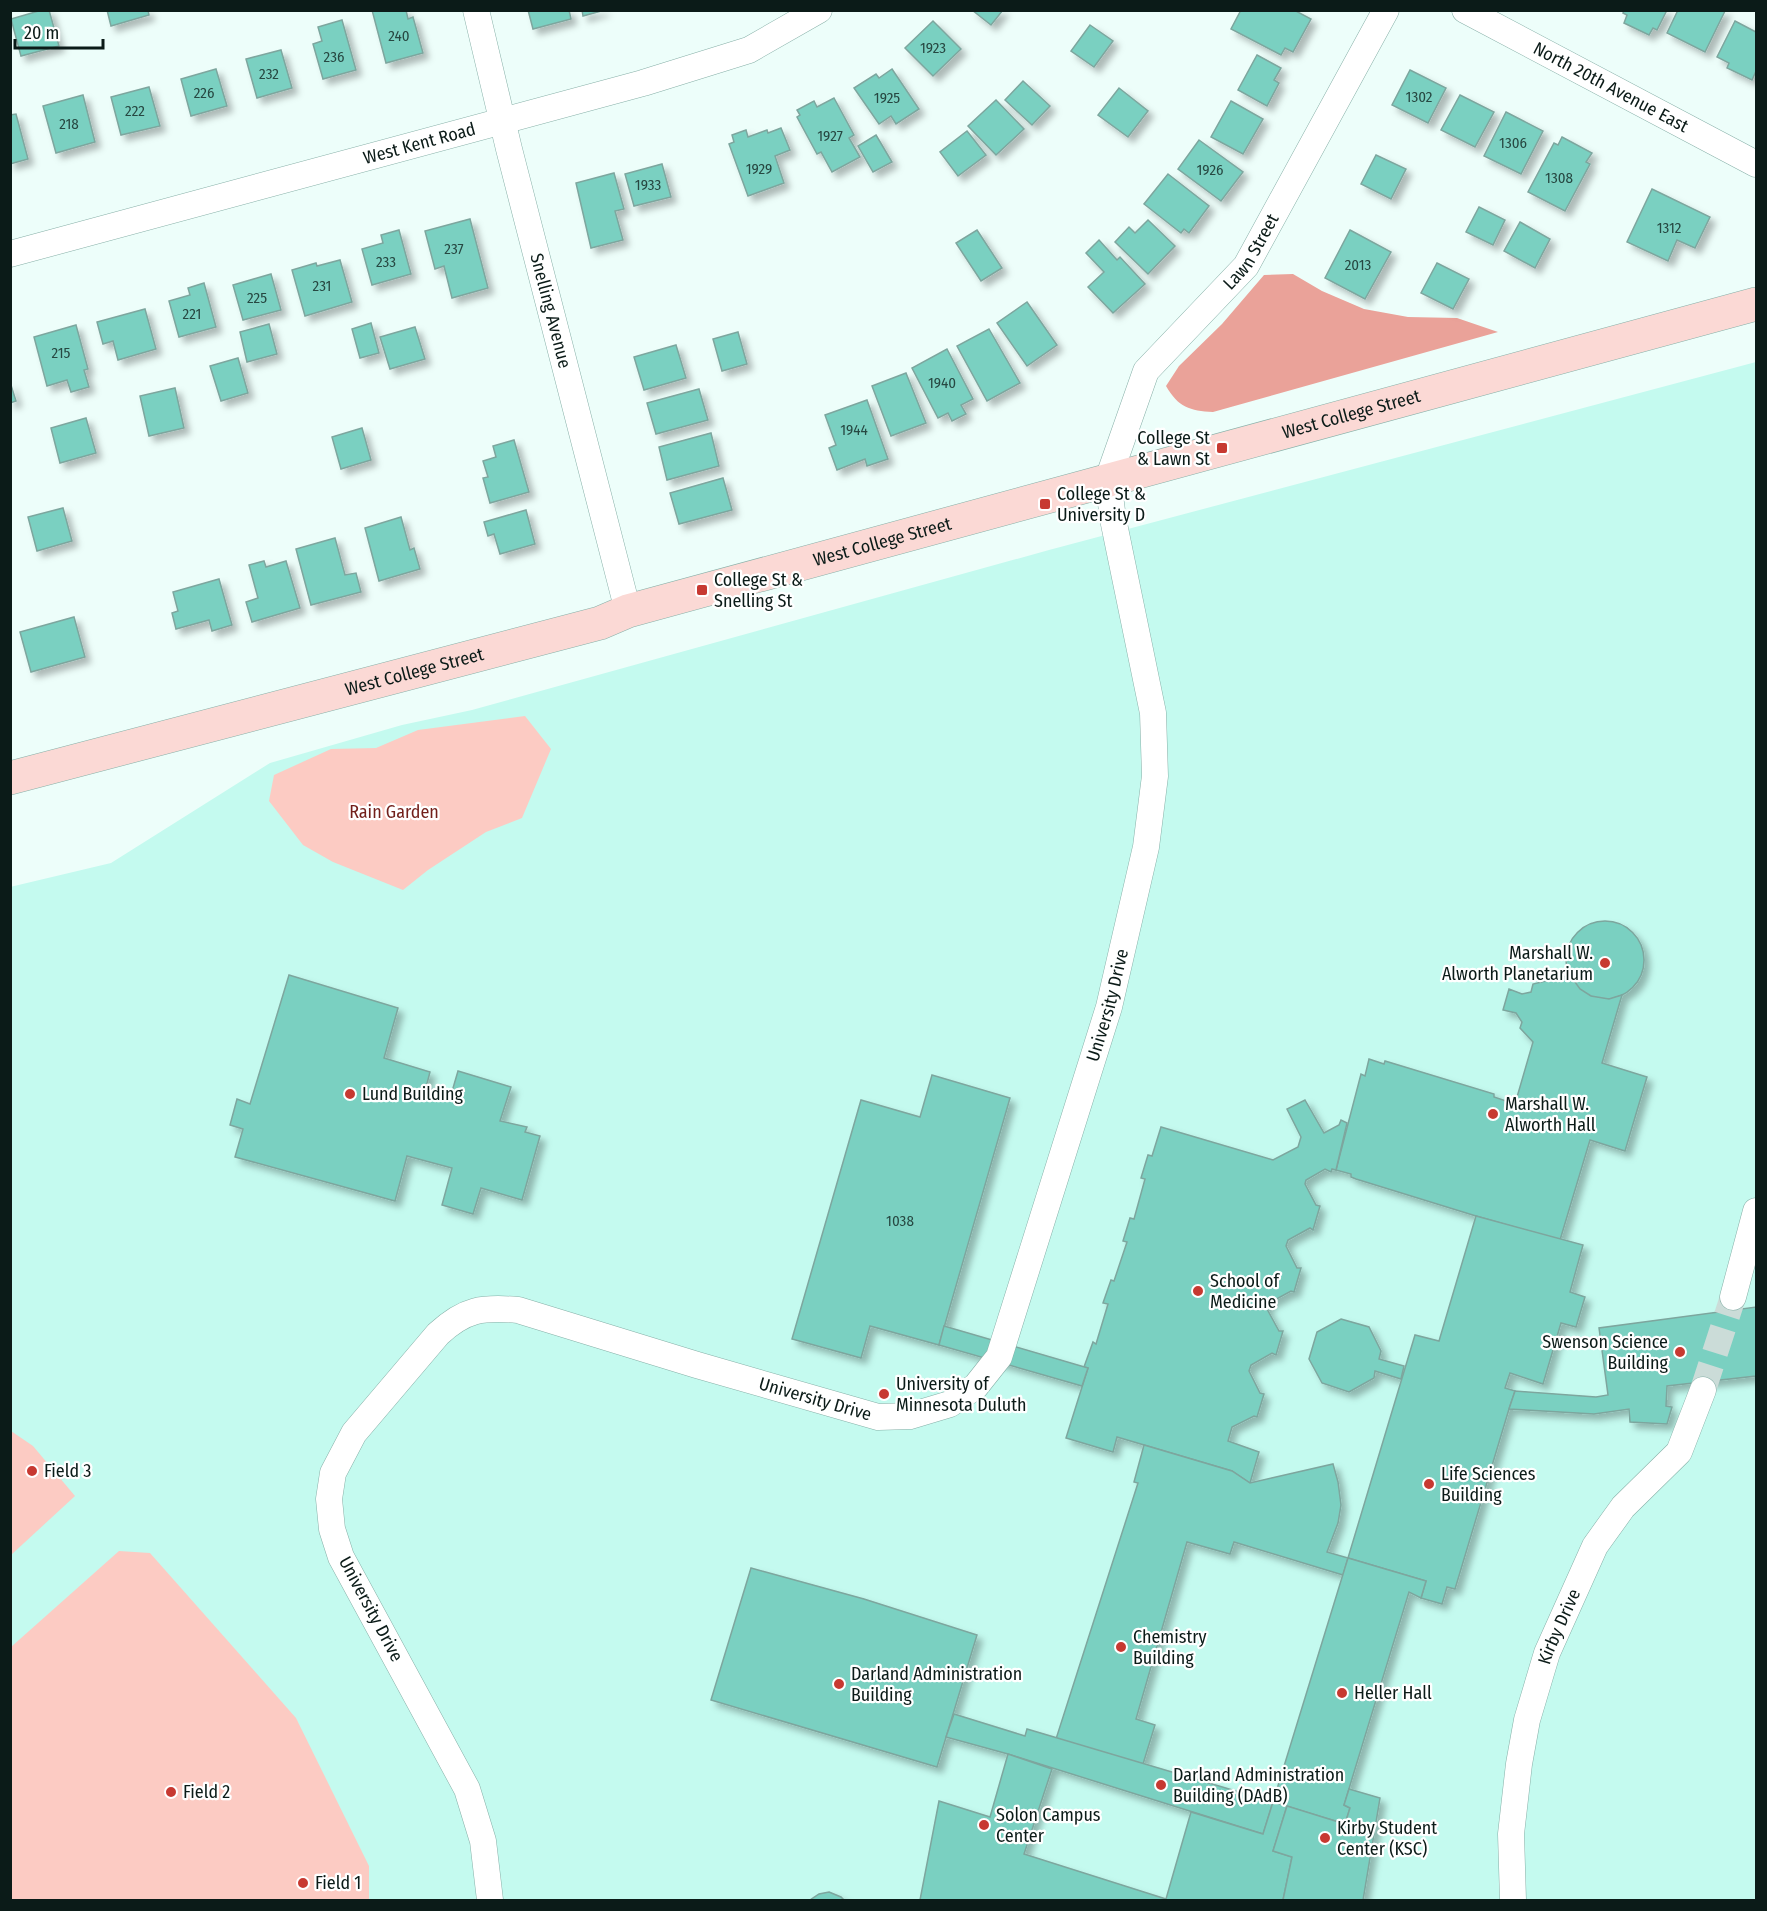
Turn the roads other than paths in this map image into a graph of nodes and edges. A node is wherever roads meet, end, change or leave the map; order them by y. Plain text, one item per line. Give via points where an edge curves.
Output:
1 (476, 10) edge
2 (819, 10) edge
3 (1386, 10) edge
4 (1465, 10) edge
5 (502, 122) junction
6 (1756, 164) edge
7 (10, 254) edge
8 (1756, 304) edge
9 (1108, 479) junction
10 (628, 611) junction
11 (10, 778) edge
12 (1756, 1211) edge
13 (1733, 1297) tunnel mouth
14 (1703, 1390) tunnel mouth
15 (490, 1900) edge
16 (1513, 1900) edge

1 - 5 street, Snelling Avenue
2 - 5 street, West Kent Road via 749,50
3 - 9 street, Lawn Street via 1246,266 1146,371
4 - 6 street, North 20th Avenue East
5 - 7 street, West Kent Road
5 - 10 street, Snelling Avenue
8 - 9 street, West College Street
9 - 10 street, West College Street
9 - 15 street, University Drive via 1153,713 1155,776 1146,847 1109,1007 999,1357 976,1386 951,1404 910,1416 878,1417 518,1310 490,1308 453,1320 438,1334 354,1433 333,1473 329,1499 332,1529 341,1557 467,1789 483,1841
10 - 11 street, West College Street via 600,623
12 - 13 street
14 - 16 street, Kirby Drive via 1679,1452 1623,1507 1595,1546 1547,1653 1527,1720 1519,1764 1511,1834

